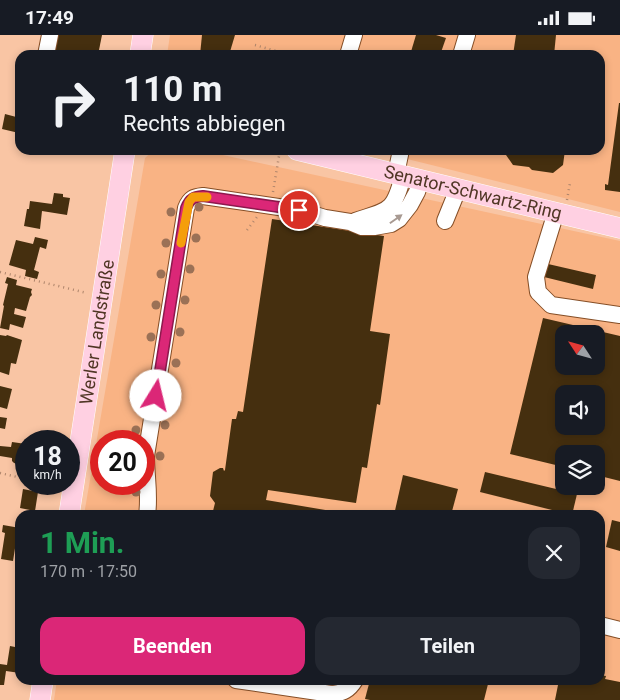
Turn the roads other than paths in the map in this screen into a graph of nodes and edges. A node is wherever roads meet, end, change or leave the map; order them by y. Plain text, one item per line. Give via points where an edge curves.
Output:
1 (50, 35) edge
2 (143, 35) edge
3 (354, 35) edge
4 (466, 35) edge
5 (47, 50) edge
6 (141, 50) edge
7 (350, 50) edge
8 (462, 50) edge
9 (124, 155) edge
10 (318, 155) edge
11 (402, 155) edge
12 (407, 176) junction
13 (458, 189) junction
14 (556, 212) junction
15 (445, 221) dead end
16 (620, 228) edge
17 (620, 315) edge
18 (70, 510) edge
19 (148, 510) edge
20 (605, 626) edge
21 (620, 630) edge
22 (42, 685) edge
23 (270, 685) edge
24 (352, 685) edge
25 (40, 700) edge

1 - 5 street
2 - 6 main road
3 - 7 street
4 - 8 street
9 - 18 main road, Werler Landstraße
10 - 12 main road, Senator-Schwartz-Ring
11 - 12 street
12 - 13 main road, Senator-Schwartz-Ring
12 - 19 street via 393,204 378,214 350,222 299,210 203,196 193,197 189,202 146,456
13 - 14 main road, Senator-Schwartz-Ring
13 - 15 street
14 - 16 main road, Senator-Schwartz-Ring
14 - 17 street via 536,277 538,292 551,305
20 - 21 street
22 - 25 main road
23 - 24 street via 332,694 342,693

